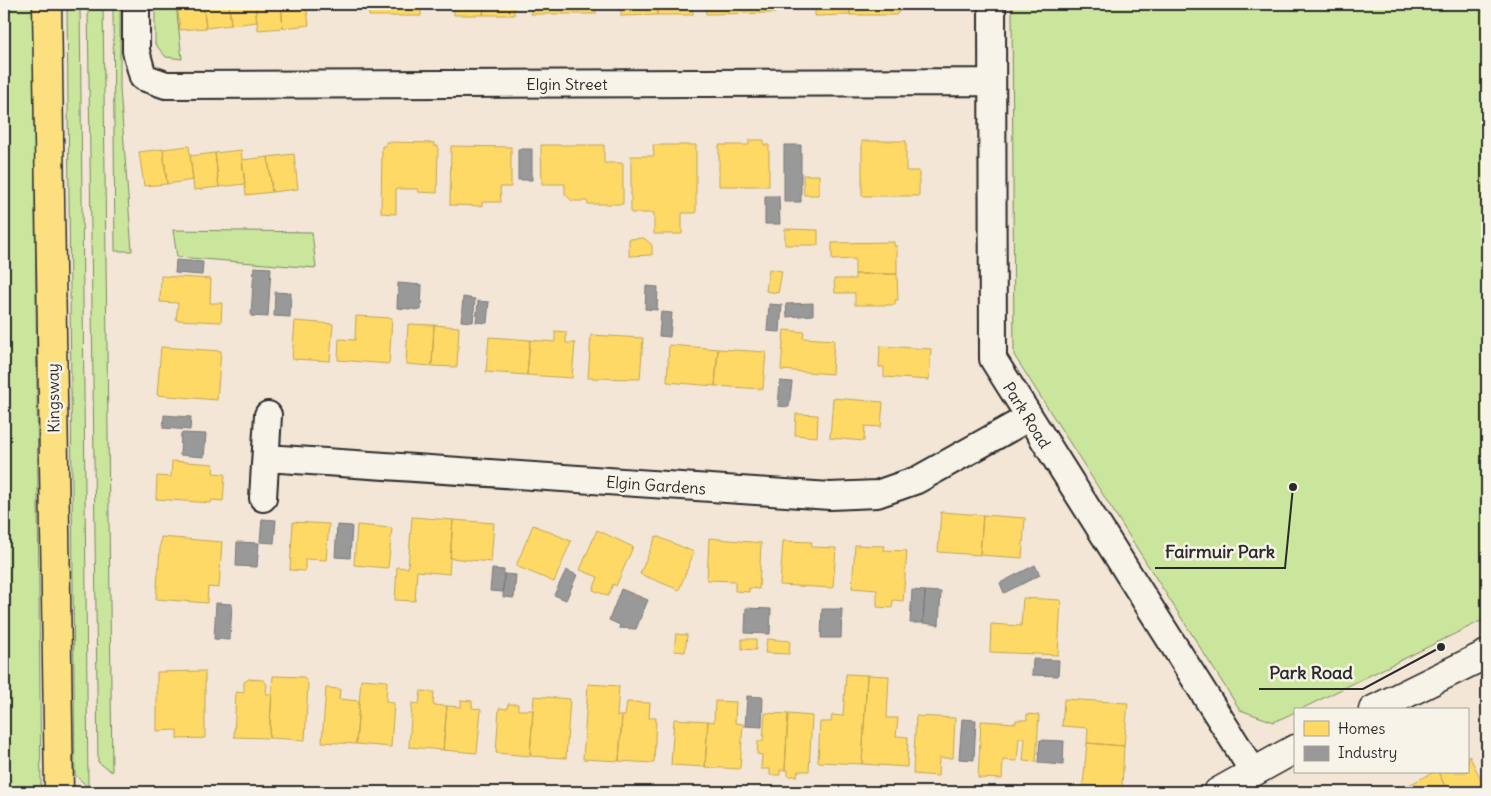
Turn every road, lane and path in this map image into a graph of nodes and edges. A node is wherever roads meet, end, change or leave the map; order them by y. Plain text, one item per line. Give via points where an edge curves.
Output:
1 (47, 4) edge
2 (136, 4) edge
3 (992, 4) edge
4 (992, 82) junction
5 (268, 415) dead end
6 (1028, 418) junction
7 (266, 458) junction
8 (263, 498) dead end
9 (1487, 654) edge
10 (1377, 708) edge
11 (1294, 750) edge
12 (1253, 771) junction
13 (59, 792) edge
14 (1218, 792) edge

1 - 13 highway, Kingsway
2 - 4 street, Elgin Street via 136,51 142,77 166,85
3 - 4 street, Park Road
4 - 6 street, Park Road via 993,359
5 - 7 street
6 - 7 street, Elgin Gardens via 917,480 877,494 830,496
6 - 12 street, Park Road
7 - 8 street
9 - 10 street
11 - 12 street
12 - 14 street

